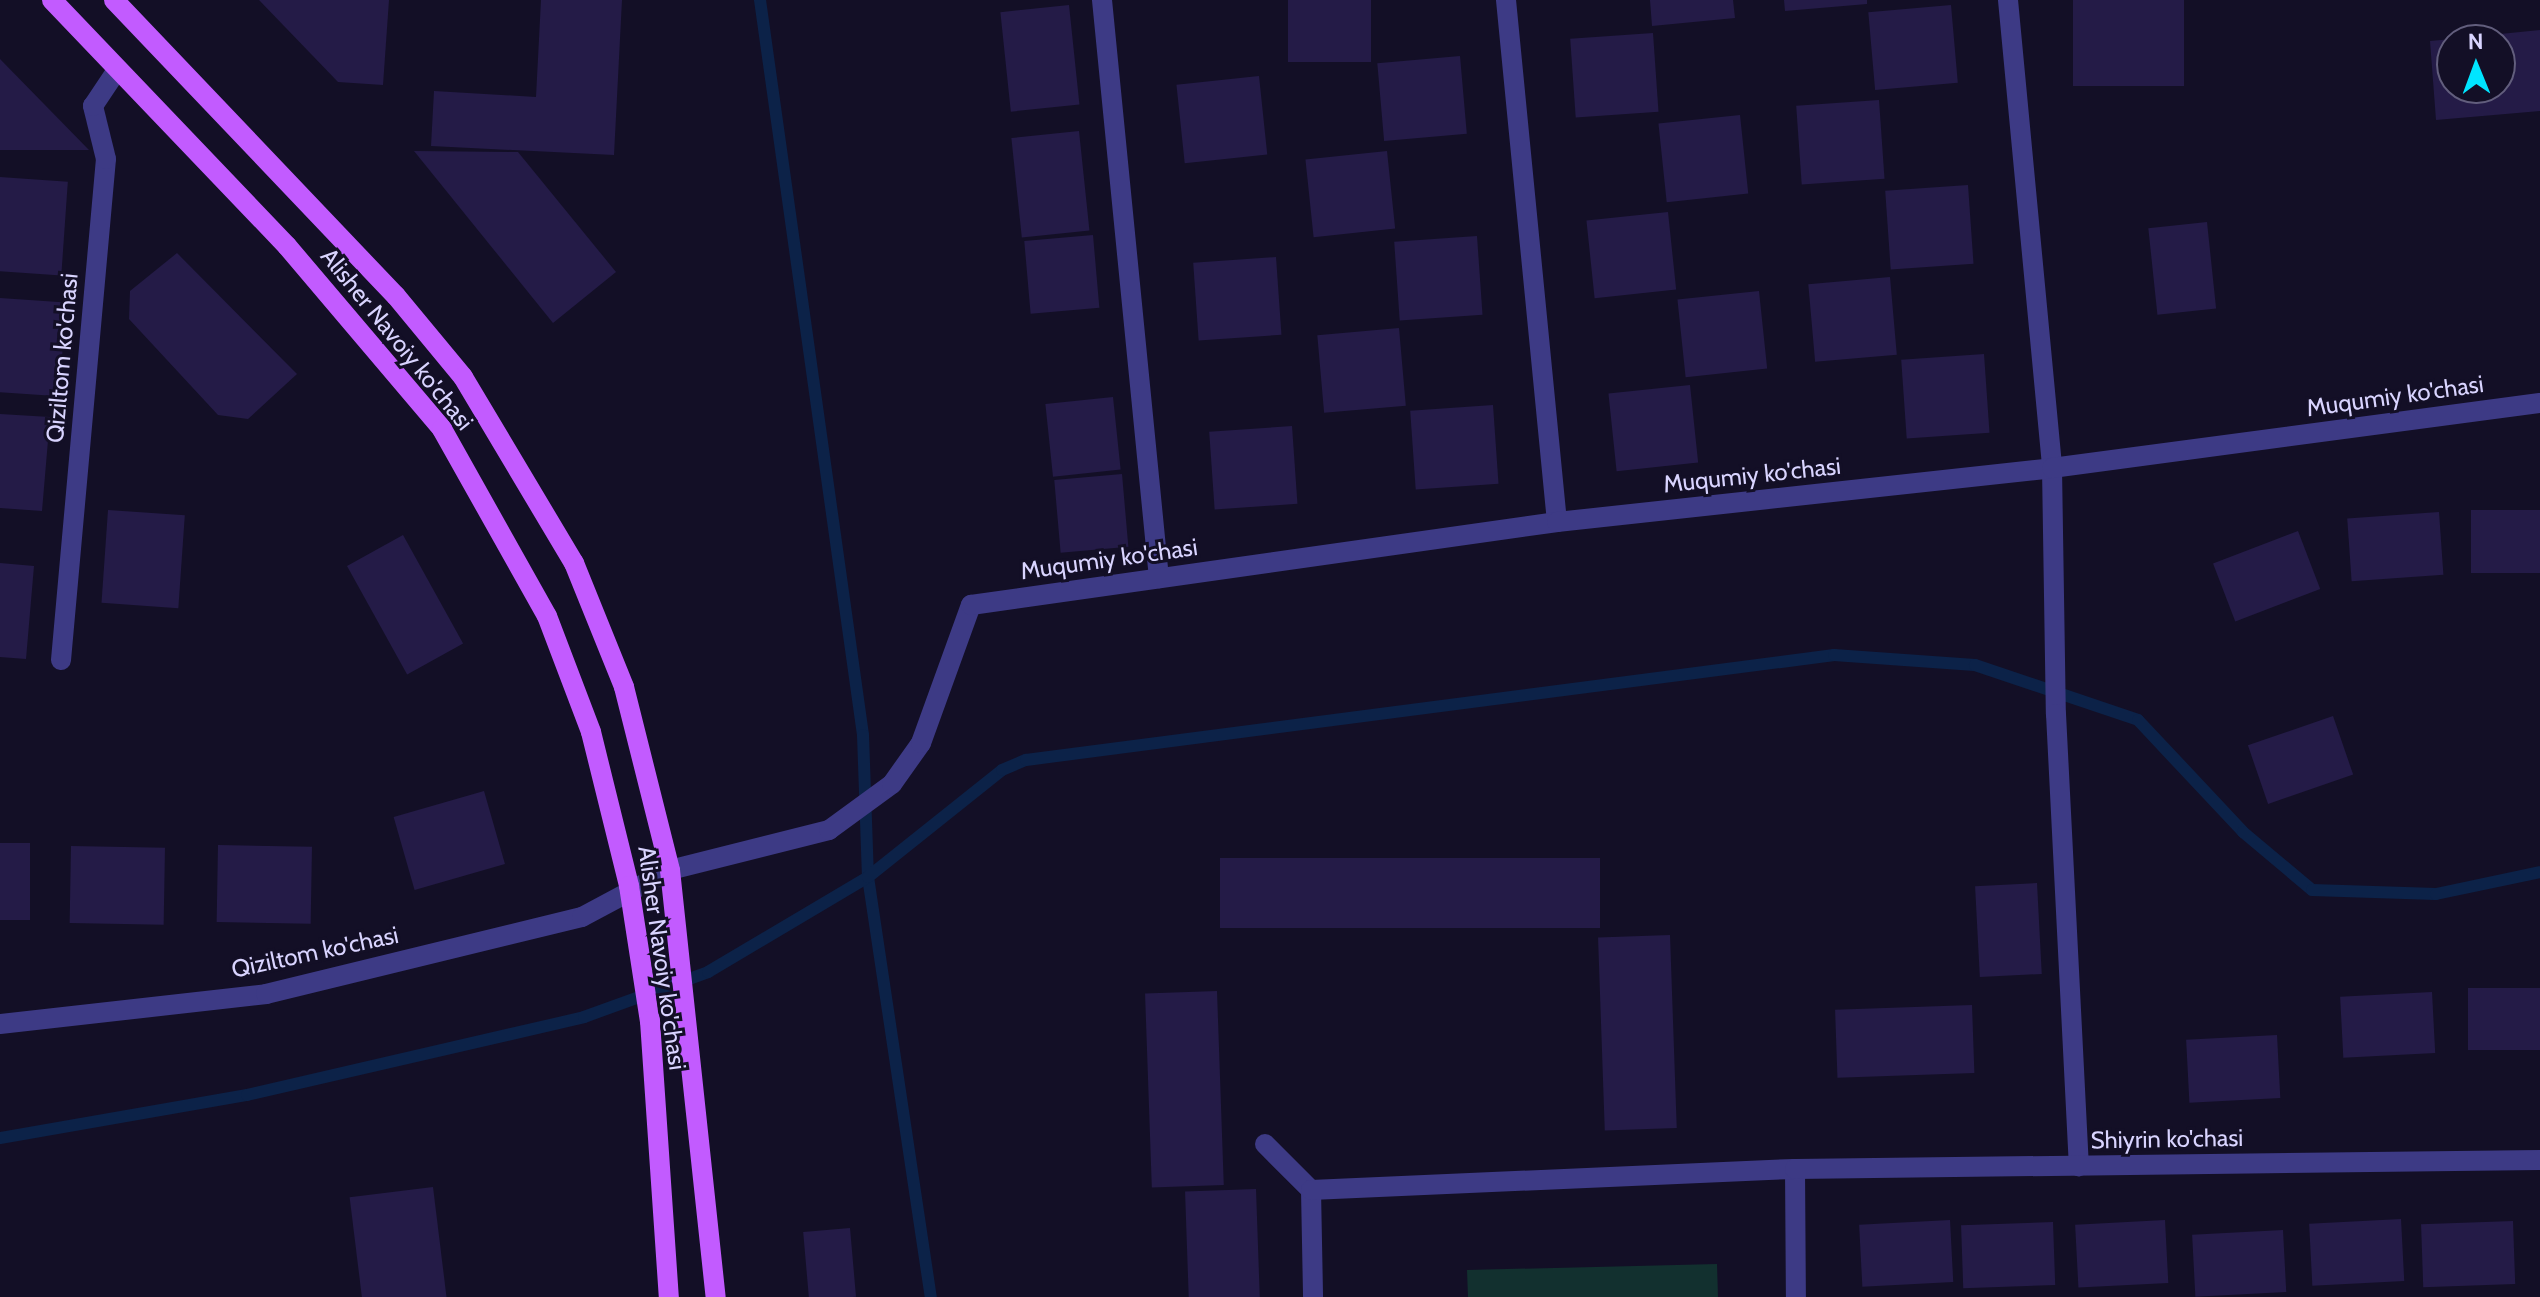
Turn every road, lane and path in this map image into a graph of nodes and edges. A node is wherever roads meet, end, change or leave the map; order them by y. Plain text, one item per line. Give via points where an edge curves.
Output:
1 (52, 0) edge
2 (114, 0) edge
3 (1102, 0) edge
4 (1506, 0) edge
5 (2008, 0) edge
6 (117, 70) junction
7 (2540, 403) edge
8 (2052, 468) junction
9 (1557, 522) junction
10 (1159, 578) junction
11 (61, 660) dead end
12 (829, 830) joint
13 (670, 870) junction
14 (629, 886) junction
15 (0, 1024) edge
16 (1265, 1144) dead end
17 (2540, 1160) edge
18 (2079, 1166) junction
19 (1795, 1169) junction
20 (1311, 1190) junction
21 (669, 1297) edge
22 (716, 1297) edge
23 (1313, 1297) edge
24 (1796, 1297) edge

1 - 6 main road, Alisher Navoiy ko'chasi
2 - 13 main road, Alisher Navoiy ko'chasi via 396,296 463,377 574,563 624,687
3 - 10 street
4 - 9 street
5 - 8 street
6 - 11 street, Qiziltom ko'chasi via 93,106 106,159
6 - 14 main road, Alisher Navoiy ko'chasi via 287,246 442,429 547,616 591,732
7 - 8 street, Muqumiy ko'chasi
8 - 9 street, Muqumiy ko'chasi
8 - 18 street via 2056,714
9 - 10 street, Muqumiy ko'chasi
10 - 12 street, Muqumiy ko'chasi via 971,605 921,743 892,784
12 - 13 street, Qiziltom ko'chasi
13 - 14 street, Qiziltom ko'chasi
13 - 22 main road, Alisher Navoiy ko'chasi via 689,1006
14 - 15 street, Qiziltom ko'chasi via 582,917 266,994
14 - 21 main road, Alisher Navoiy ko'chasi via 650,1021
16 - 20 street
17 - 18 street, Shiyrin ko'chasi
18 - 19 street, Shiyrin ko'chasi
19 - 20 street, Shiyrin ko'chasi
19 - 24 street
20 - 23 street

